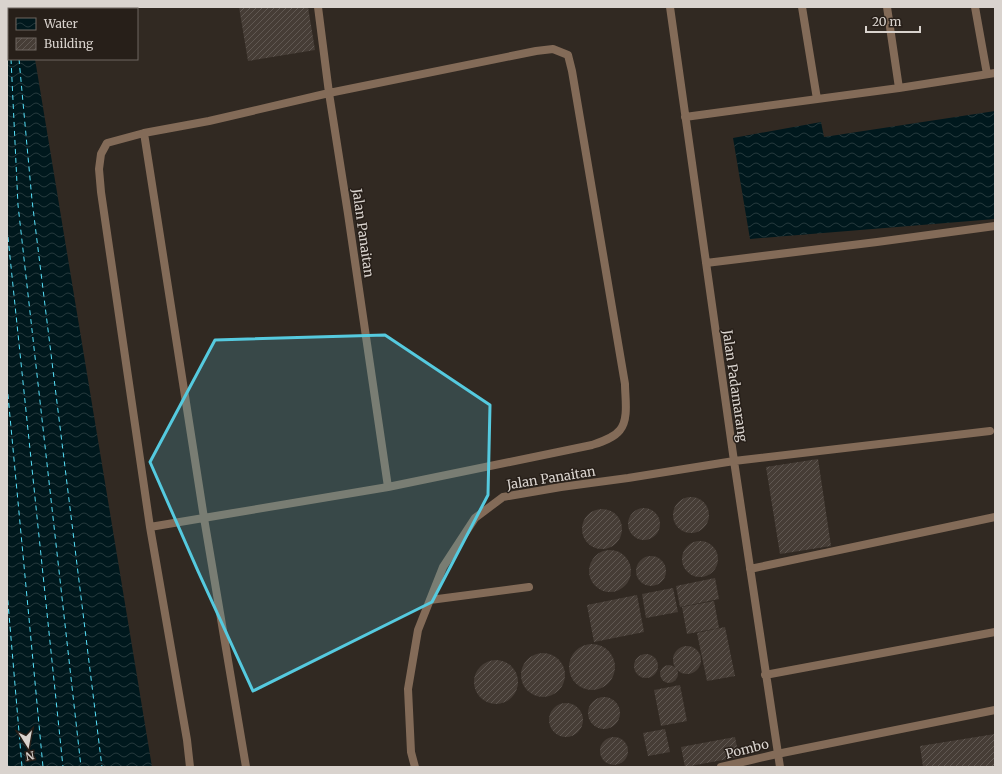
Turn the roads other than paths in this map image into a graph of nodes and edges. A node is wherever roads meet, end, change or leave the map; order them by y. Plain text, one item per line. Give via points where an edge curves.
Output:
1 (318, 7) edge
2 (670, 7) edge
3 (802, 7) edge
4 (887, 7) edge
5 (975, 7) edge
6 (991, 74) edge
7 (899, 88) junction
8 (329, 93) junction
9 (817, 99) junction
10 (685, 117) junction
11 (144, 133) junction
12 (995, 226) edge
13 (706, 263) junction
14 (990, 431) dead end
15 (734, 461) junction
16 (388, 487) junction
17 (995, 517) edge
18 (204, 518) junction
19 (150, 527) junction
20 (750, 569) junction
21 (529, 587) dead end
22 (430, 600) junction
23 (995, 632) edge
24 (765, 675) junction
25 (995, 710) edge
26 (777, 754) junction
27 (190, 767) edge
28 (246, 767) edge
29 (415, 767) edge
30 (721, 767) edge
31 (780, 767) edge

1 - 8 lane, Jalan Panaitan
2 - 10 lane, Jalan Padamarang
3 - 9 lane
4 - 7 lane
5 - 6 lane
6 - 7 lane
7 - 9 lane
8 - 11 lane via 209,121
8 - 16 lane, Jalan Panaitan
8 - 16 lane via 552,49 568,55 625,384 625,418 620,431 608,440
9 - 10 lane
10 - 13 lane, Jalan Padamarang
11 - 18 lane
11 - 19 lane via 108,143 101,154 99,169
12 - 13 lane
13 - 15 lane, Jalan Padamarang
14 - 15 lane, Jalan Panaitan
15 - 20 lane, Jalan Padamarang
15 - 22 lane, Jalan Panaitan via 504,497 475,518 443,567
16 - 18 lane
17 - 20 lane
18 - 19 lane
18 - 28 lane
19 - 27 lane
20 - 24 lane, Jalan Padamarang
21 - 22 lane
22 - 29 lane, Jalan Panaitan via 418,630 408,689 410,752
23 - 24 lane
24 - 26 lane, Jalan Padamarang
25 - 26 lane, Pombo
26 - 30 lane, Pombo
26 - 31 lane, Jalan Padamarang

